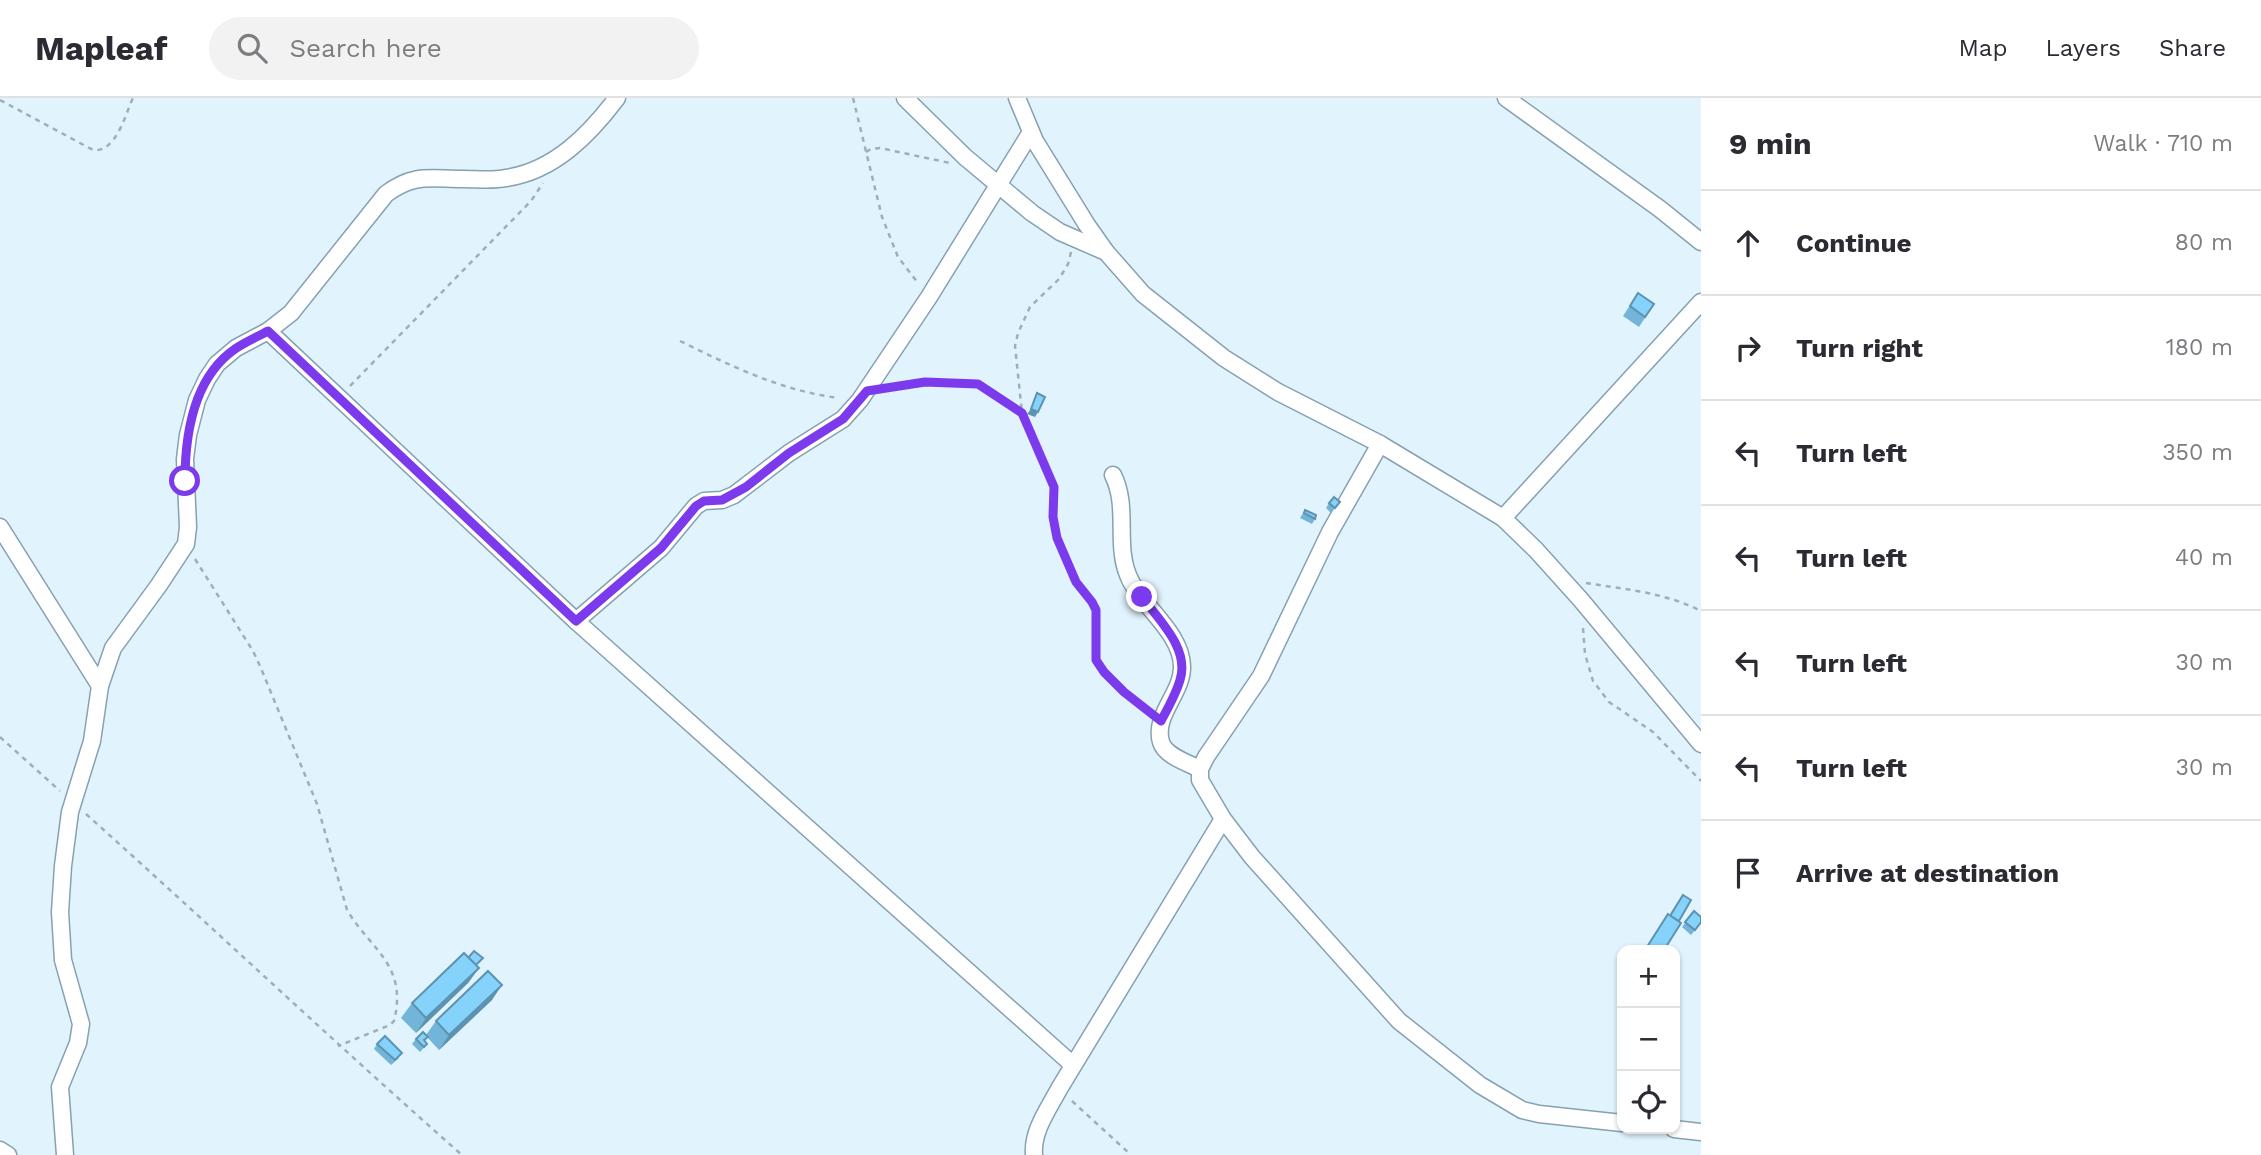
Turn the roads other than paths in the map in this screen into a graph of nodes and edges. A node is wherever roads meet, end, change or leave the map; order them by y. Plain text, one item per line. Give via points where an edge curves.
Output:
1 (617, 98) edge
2 (905, 98) edge
3 (1017, 98) edge
4 (1506, 98) edge
5 (1031, 132) junction
6 (998, 184) junction
7 (1701, 242) edge
8 (1106, 251) junction
9 (1701, 302) edge
10 (268, 331) junction
11 (1380, 444) junction
12 (1113, 475) dead end
13 (1503, 518) junction
14 (0, 527) edge
15 (576, 621) junction
16 (100, 686) junction
17 (1701, 744) edge
18 (1200, 769) junction
19 (1223, 819) junction
20 (1073, 1065) junction
21 (1617, 1122) edge
22 (1680, 1130) edge
23 (1701, 1132) edge
24 (0, 1150) edge
25 (8, 1155) edge
26 (65, 1155) edge
27 (1034, 1155) edge

1 - 10 street via 563,155 526,174 505,179 430,177 400,184 291,313
2 - 6 street
3 - 5 street
4 - 7 street
5 - 6 street
5 - 8 street
6 - 8 street via 1060,232
6 - 15 street via 929,297 843,419 746,487 722,500 696,506 661,548
8 - 11 street via 1143,294 1224,358 1278,392
9 - 13 street
10 - 15 street
10 - 16 street via 217,364 197,400 185,459 186,544 114,648
11 - 13 street
11 - 18 street via 1330,532 1261,676
12 - 18 street via 1119,488 1125,569 1179,650 1182,664 1181,678 1161,721 1161,746
13 - 17 street via 1581,600
14 - 16 street
15 - 20 street
16 - 26 street via 63,866 63,960 81,1024 60,1087
18 - 19 street via 1200,780
19 - 20 street
19 - 21 street via 1399,1021 1480,1084 1522,1110
20 - 27 street via 1038,1129
22 - 23 street
24 - 25 street

